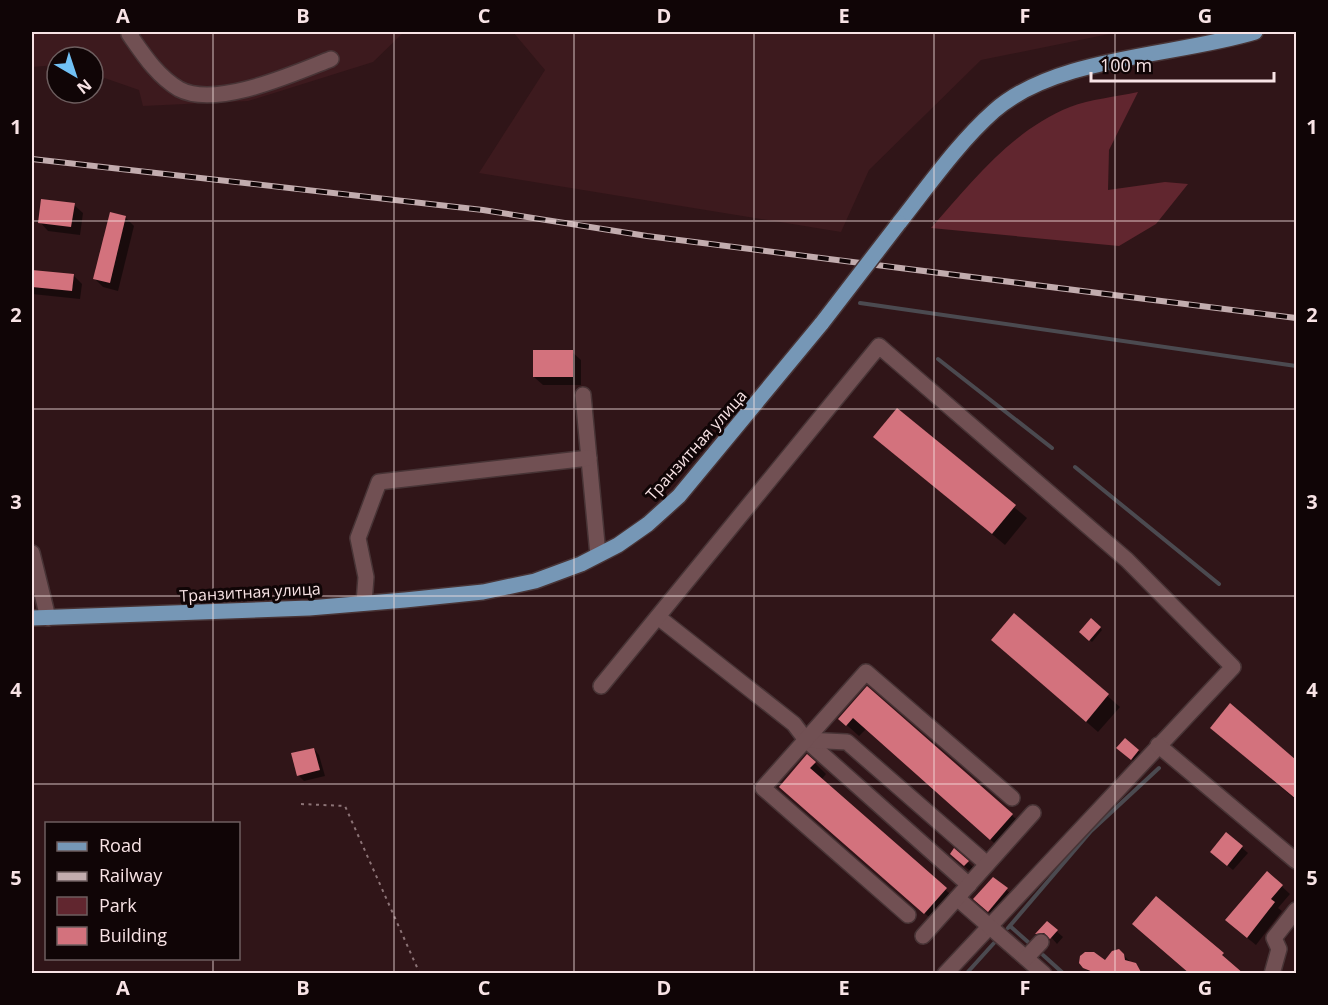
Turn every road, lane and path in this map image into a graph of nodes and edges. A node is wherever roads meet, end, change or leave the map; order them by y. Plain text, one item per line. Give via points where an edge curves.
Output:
1 (132, 32) edge
2 (1255, 32) edge
3 (331, 58) dead end
4 (584, 395) dead end
5 (589, 458) junction
6 (32, 553) edge
7 (598, 555) junction
8 (364, 603) junction
9 (658, 617) junction
10 (32, 618) edge
11 (48, 618) junction
12 (601, 686) dead end
13 (806, 740) junction
14 (1158, 746) junction
15 (1012, 798) dead end
16 (301, 804) dead end
17 (1033, 813) dead end
18 (1296, 861) edge
19 (987, 864) junction
20 (969, 885) junction
21 (957, 898) junction
22 (1296, 910) edge
23 (908, 915) dead end
24 (990, 926) junction
25 (923, 936) dead end
26 (1041, 942) dead end
27 (1026, 958) junction
28 (420, 974) edge
29 (945, 974) edge
30 (1044, 974) edge
31 (1272, 974) edge

1 - 3 lane via 129,34 151,65 180,89 211,95 275,81
2 - 7 main road, Транзитная улица, bridge via 1072,71 1027,88 995,110 964,142 679,496 648,524
4 - 5 lane
5 - 7 lane
5 - 8 lane via 379,482 358,538 366,577
6 - 11 lane
7 - 8 main road, Транзитная улица via 535,581 483,592
8 - 11 main road, Транзитная улица
9 - 12 lane
9 - 13 lane via 794,724
9 - 14 lane via 879,346 1126,561 1233,667
10 - 11 main road, Транзитная улица
13 - 15 lane via 866,672
13 - 19 lane via 847,742
13 - 20 lane
13 - 23 lane via 763,788
14 - 18 lane
14 - 24 lane
16 - 28 path via 345,806
17 - 19 lane
19 - 20 lane
20 - 21 lane
21 - 24 lane
21 - 25 lane
22 - 31 lane via 1274,938 1279,949
24 - 27 lane
24 - 29 lane
26 - 27 lane
27 - 30 lane

